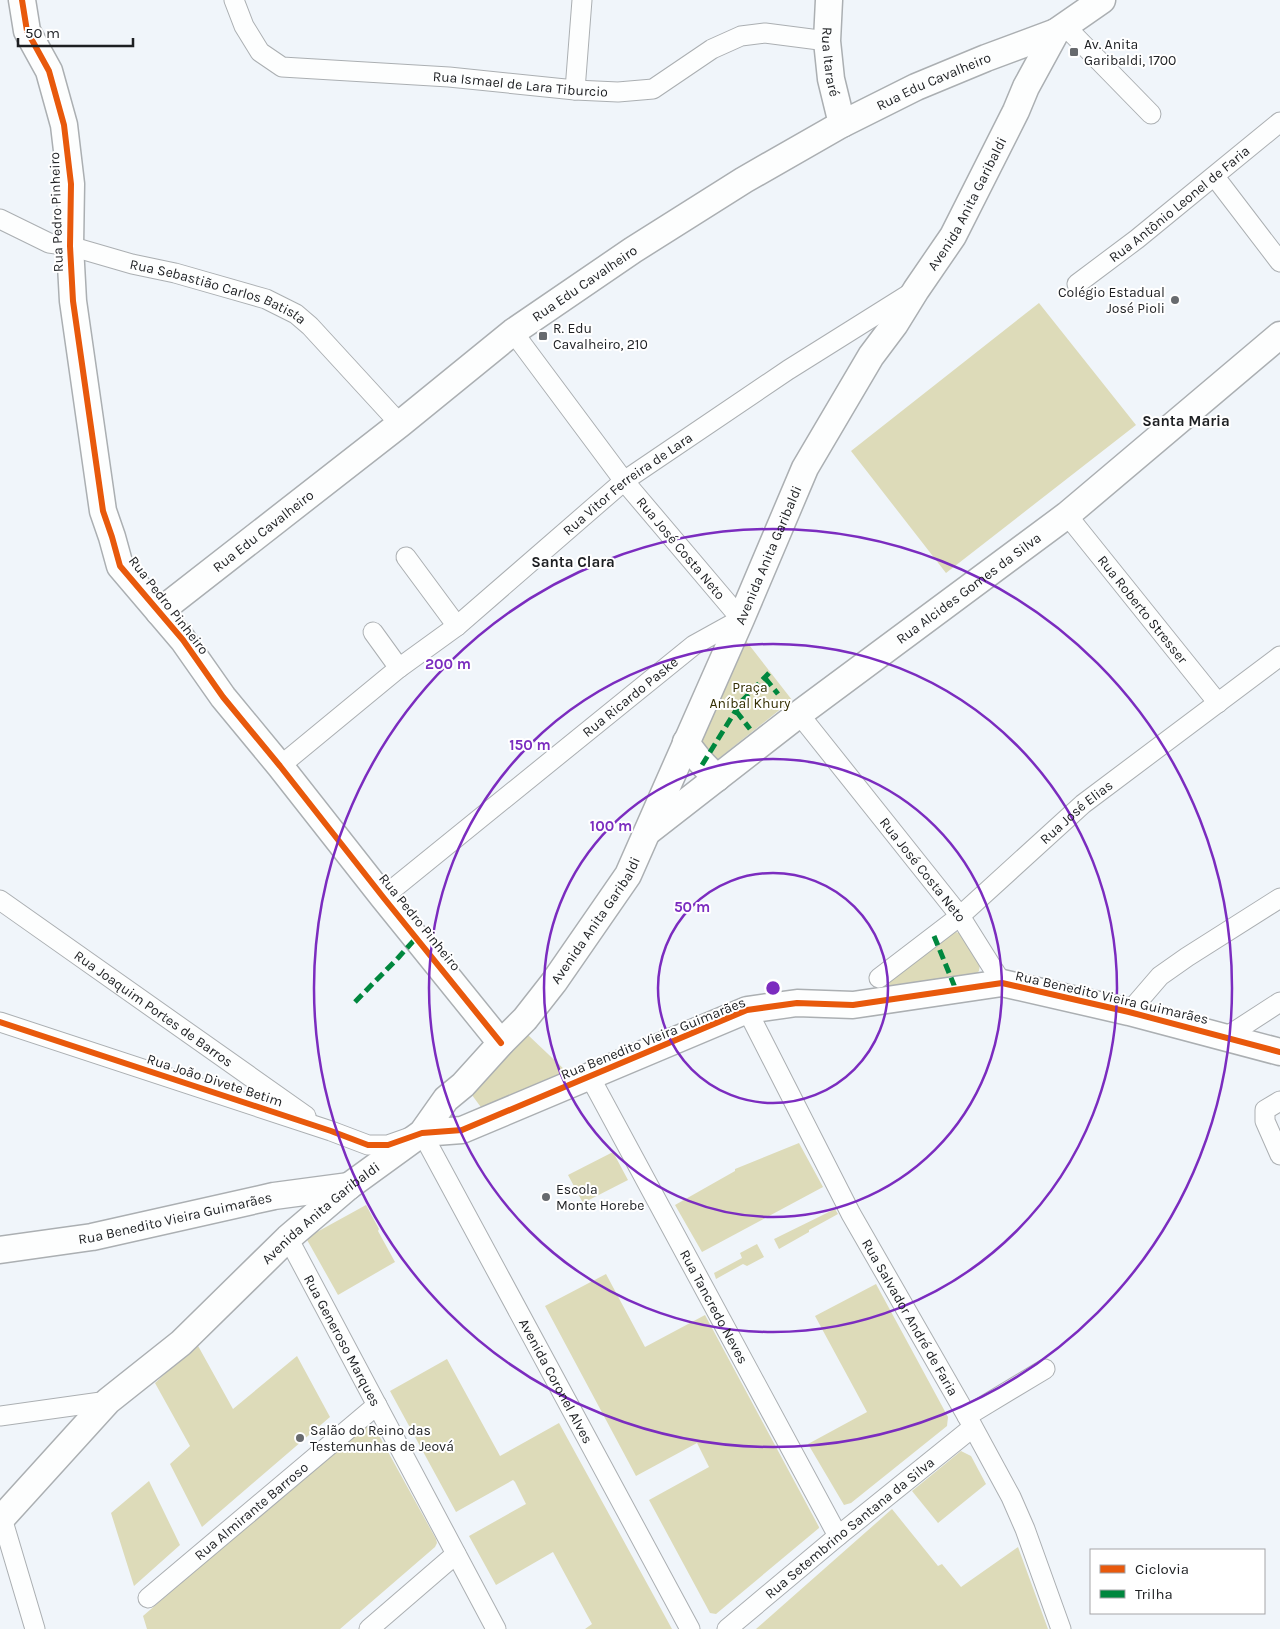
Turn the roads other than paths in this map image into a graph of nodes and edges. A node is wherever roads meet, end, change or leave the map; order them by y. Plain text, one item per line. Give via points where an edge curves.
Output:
1 (22, 0) edge
2 (234, 0) edge
3 (582, 0) edge
4 (829, 0) edge
5 (1102, 0) edge
6 (1061, 29) junction
7 (827, 41) junction
8 (986, 58) junction
9 (1026, 87) junction
10 (575, 90) junction
11 (1151, 114) dead end
12 (1280, 122) edge
13 (842, 124) junction
14 (1215, 177) junction
15 (0, 219) edge
16 (70, 246) junction
17 (1280, 262) edge
18 (1077, 284) dead end
19 (916, 290) junction
20 (513, 332) junction
21 (846, 332) junction
22 (1280, 335) edge
23 (871, 356) junction
24 (400, 424) junction
25 (624, 481) junction
26 (1067, 515) junction
27 (406, 557) dead end
28 (159, 612) junction
29 (741, 619) junction
30 (457, 626) junction
31 (373, 632) dead end
32 (1280, 656) edge
33 (400, 668) junction
34 (1218, 703) junction
35 (800, 714) junction
36 (686, 742) junction
37 (280, 766) junction
38 (717, 778) junction
39 (648, 831) junction
40 (383, 897) junction
41 (1280, 898) edge
42 (0, 900) edge
43 (960, 916) junction
44 (880, 978) dead end
45 (1002, 983) junction
46 (1280, 1002) edge
47 (747, 1010) junction
48 (1129, 1012) junction
49 (0, 1022) edge
50 (1226, 1037) junction
51 (501, 1042) junction
52 (1280, 1052) edge
53 (590, 1076) junction
54 (463, 1085) junction
55 (1280, 1101) edge
56 (484, 1121) junction
57 (331, 1131) junction
58 (422, 1133) junction
59 (1280, 1154) edge
60 (349, 1186) junction
61 (274, 1196) junction
62 (288, 1238) junction
63 (0, 1250) edge
64 (1045, 1369) dead end
65 (108, 1401) junction
66 (377, 1405) junction
67 (0, 1416) edge
68 (970, 1422) junction
69 (1, 1519) edge
70 (838, 1536) junction
71 (456, 1554) junction
72 (148, 1598) dead end
73 (35, 1629) edge
74 (369, 1629) edge
75 (496, 1629) edge
76 (690, 1629) edge
77 (727, 1629) edge
78 (1061, 1629) edge

1 - 16 street, Rua Pedro Pinheiro via 27,31 49,71 64,125 70,184
2 - 10 street, Rua Ismael de Lara Tiburcio via 244,26 260,52 282,67 448,77
3 - 10 street
4 - 7 street, Rua Itararé
5 - 6 street, Avenida Anita Garibaldi
6 - 8 street, Rua Edu Cavalheiro
6 - 9 street, Avenida Anita Garibaldi
6 - 11 street
7 - 10 street, Rua Ismael de Lara Tiburcio via 765,33 741,36 712,50 652,89 618,92
7 - 13 street, Rua Itararé via 831,78
8 - 9 street via 1013,61 1020,69
8 - 13 street, Rua Edu Cavalheiro via 916,87
9 - 19 street, Avenida Anita Garibaldi via 953,236
12 - 14 street, Rua Antônio Leonel de Faria
13 - 20 street, Rua Edu Cavalheiro via 744,180 633,250
14 - 17 street
14 - 18 street, Rua Antônio Leonel de Faria
15 - 16 street, Rua Sebastião Carlos Batista via 49,243
16 - 24 street, Rua Sebastião Carlos Batista via 234,289 266,299 296,314
16 - 28 street, Rua Pedro Pinheiro via 73,301 103,510 120,566
19 - 21 street, Rua Vitor Ferreira de Lara
19 - 23 street, Avenida Anita Garibaldi
20 - 24 street, Rua Edu Cavalheiro
20 - 25 street, Rua José Costa Neto
21 - 23 street via 867,336
21 - 25 street, Rua Vitor Ferreira de Lara
22 - 26 street, Rua Alcides Gomes da Silva
23 - 29 street, Avenida Anita Garibaldi via 805,468
24 - 28 street, Rua Edu Cavalheiro
25 - 29 street, Rua José Costa Neto
25 - 30 street, Rua Vitor Ferreira de Lara
26 - 34 street, Rua Roberto Stresser
26 - 35 street, Rua Alcides Gomes da Silva
27 - 30 street
28 - 37 street, Rua Pedro Pinheiro via 183,640 223,698
29 - 36 street, Avenida Anita Garibaldi
29 - 40 street, Rua Ricardo Paske via 694,645
30 - 33 street, Rua Vitor Ferreira de Lara
31 - 33 street
32 - 34 street, Rua José Elias
33 - 37 street, Rua Vitor Ferreira de Lara
34 - 43 street, Rua José Elias via 1083,804
35 - 38 street, Rua Alcides Gomes da Silva
35 - 43 street, Rua José Costa Neto
36 - 38 street via 702,765
36 - 39 street, Avenida Anita Garibaldi
37 - 40 street, Rua Pedro Pinheiro
38 - 39 street, Rua Alcides Gomes da Silva
39 - 51 street, Avenida Anita Garibaldi via 628,875 589,933 525,1019
40 - 51 street, Rua Pedro Pinheiro
41 - 48 street via 1160,976
42 - 57 street, Rua Joaquim Portes de Barros via 276,1096
43 - 44 street, Rua José Elias
43 - 45 street, Rua José Costa Neto
45 - 47 street, Rua Benedito Vieira Guimarães via 853,1005 797,1003
45 - 48 street, Rua Benedito Vieira Guimarães
46 - 50 street
47 - 53 street, Rua Benedito Vieira Guimarães
47 - 68 street, Rua Salvador André de Faria via 851,1214
48 - 50 street, Rua Benedito Vieira Guimarães
49 - 57 street, Rua João Divete Betim
50 - 52 street, Rua Benedito Vieira Guimarães
51 - 54 street, Avenida Anita Garibaldi
53 - 56 street, Rua Benedito Vieira Guimarães
53 - 70 street, Rua Tancredo Neves
54 - 56 street via 455,1104 457,1114 474,1122
54 - 58 street, Avenida Anita Garibaldi via 446,1099
55 - 59 street via 1265,1110 1265,1121
56 - 58 street, Rua Benedito Vieira Guimarães via 462,1130
57 - 58 street, Rua João Divete Betim via 368,1145 388,1145
58 - 60 street, Avenida Anita Garibaldi
58 - 76 street, Avenida Coronel Alves
60 - 61 street, Rua Benedito Vieira Guimarães
60 - 62 street, Avenida Anita Garibaldi
61 - 62 street via 282,1198 293,1211
61 - 63 street, Rua Benedito Vieira Guimarães via 92,1237
62 - 65 street, Avenida Anita Garibaldi via 181,1343
62 - 66 street, Rua Generoso Marques
64 - 68 street, Rua Setembrino Santana da Silva
65 - 67 street
65 - 69 street, Avenida Anita Garibaldi
66 - 71 street, Rua Generoso Marques
66 - 72 street, Rua Almirante Barroso
68 - 70 street, Rua Setembrino Santana da Silva
68 - 78 street, Rua Salvador André de Faria via 1025,1528
69 - 73 street
70 - 77 street, Rua Setembrino Santana da Silva
71 - 74 street
71 - 75 street, Rua Generoso Marques

